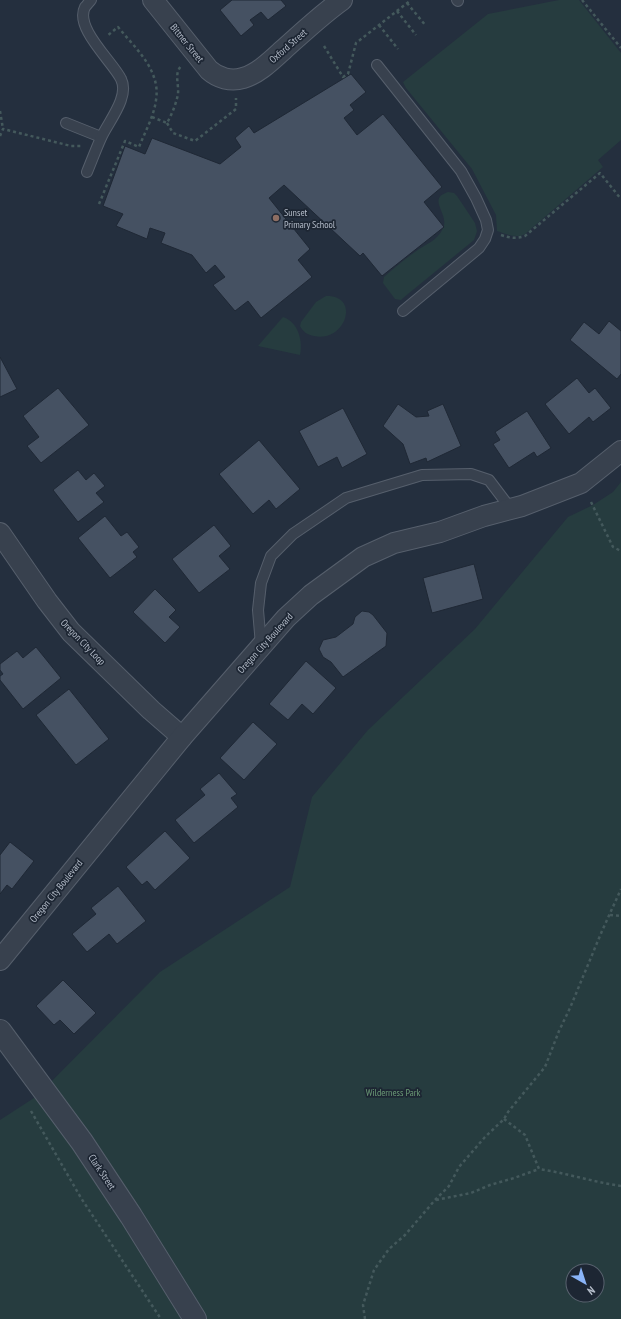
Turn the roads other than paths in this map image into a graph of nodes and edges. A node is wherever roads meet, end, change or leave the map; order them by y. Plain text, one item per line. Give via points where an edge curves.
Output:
1 (91, 0) edge
2 (153, 0) edge
3 (342, 0) edge
4 (378, 65) dead end
5 (228, 79) joint
6 (66, 122) dead end
7 (101, 137) junction
8 (88, 172) dead end
9 (403, 311) dead end
10 (621, 451) edge
11 (511, 509) junction
12 (0, 533) edge
13 (261, 646) junction
14 (182, 737) junction
15 (0, 960) edge
16 (0, 1031) edge
17 (195, 1319) edge

1 - 7 lane via 84,8 88,33 121,79 123,91
2 - 5 street, Bittner Street via 209,70
3 - 5 street, Oxford Street via 252,74 242,79
4 - 9 lane via 461,172 482,210 488,230 480,248
6 - 7 lane
7 - 8 lane
10 - 11 street, Oregon City Boulevard via 581,483
11 - 13 street, Oregon City Boulevard via 440,532 394,543 363,557 310,595
11 - 13 lane via 489,480 471,474 422,475 346,498 293,534 271,556 261,583 258,610
12 - 14 street, Oregon City Loop via 72,632
13 - 14 street, Oregon City Boulevard
14 - 15 street, Oregon City Boulevard
16 - 17 street, Clark Street via 82,1142

